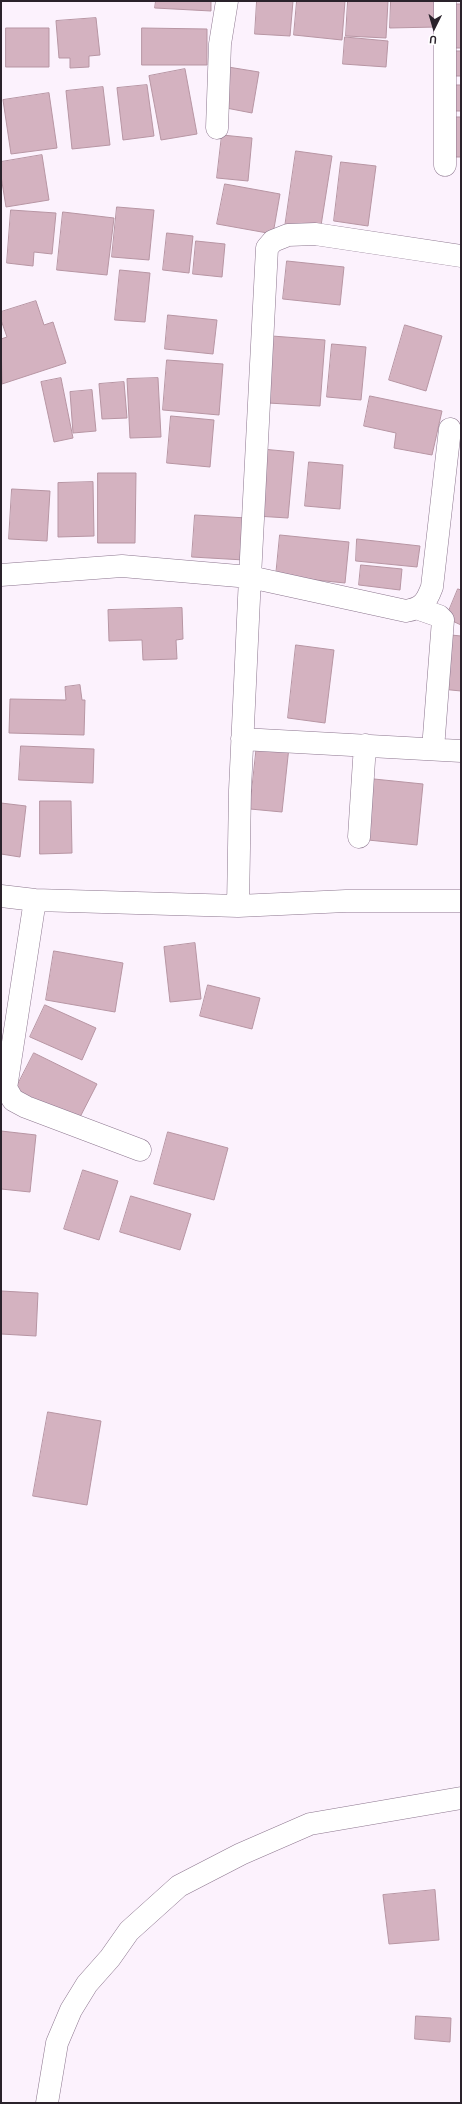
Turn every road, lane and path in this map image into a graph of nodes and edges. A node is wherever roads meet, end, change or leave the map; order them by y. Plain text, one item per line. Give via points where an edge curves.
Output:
1 (227, 1) edge
2 (445, 1) edge
3 (217, 128) dead end
4 (445, 165) dead end
5 (461, 256) edge
6 (450, 429) dead end
7 (1, 575) edge
8 (250, 577) junction
9 (419, 609) junction
10 (242, 739) junction
11 (365, 745) junction
12 (433, 749) junction
13 (461, 751) edge
14 (359, 837) dead end
15 (1, 896) edge
16 (35, 900) junction
17 (461, 901) edge
18 (238, 906) junction
19 (140, 1150) dead end
20 (461, 1798) edge
21 (46, 2103) edge

1 - 3 street via 220,44
2 - 4 street
5 - 8 street via 315,234 288,235 272,241 267,248
6 - 9 street via 432,587 428,598
7 - 8 street via 122,566
8 - 9 street via 406,611
8 - 10 street
9 - 12 street via 443,620
10 - 11 street
10 - 18 street
11 - 12 street
11 - 14 street
12 - 13 street
15 - 16 street
16 - 18 street
16 - 19 street via 6,1088 13,1100 26,1107
17 - 18 street via 346,901
20 - 21 street via 310,1824 241,1854 179,1886 129,1931 87,1984 71,2010 57,2043

